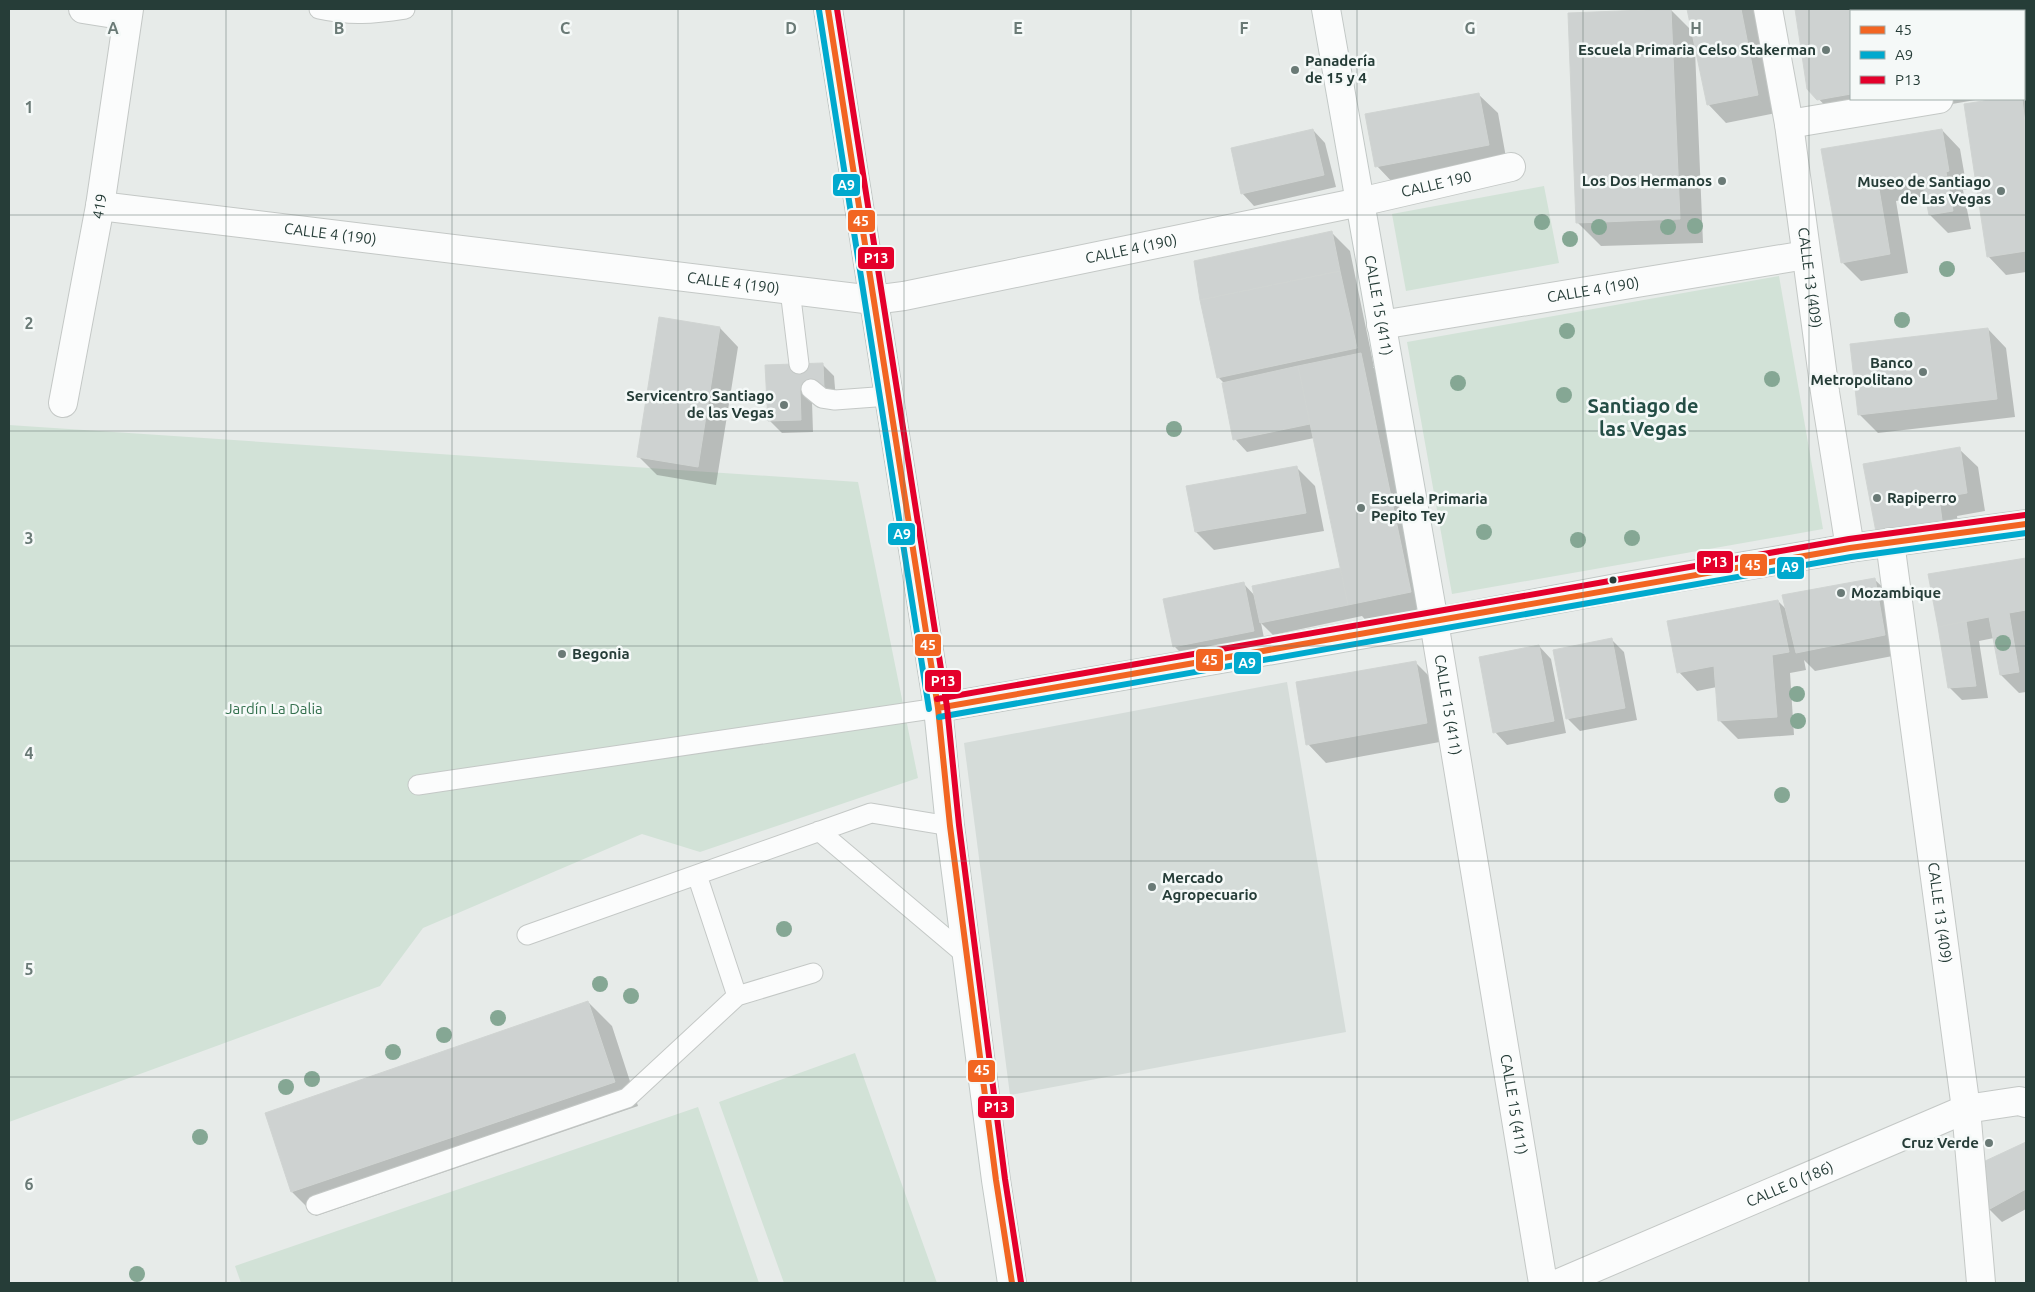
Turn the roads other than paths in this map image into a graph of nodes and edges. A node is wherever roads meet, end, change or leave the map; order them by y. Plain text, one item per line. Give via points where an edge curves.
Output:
1 (82, 9) edge
2 (319, 9) edge
3 (404, 9) edge
4 (828, 9) edge
5 (1326, 9) edge
6 (1768, 9) edge
7 (128, 12) edge
8 (1933, 100) edge
9 (1789, 124) junction
10 (1511, 167) dead end
11 (1360, 202) junction
12 (100, 206) junction
13 (1806, 255) junction
14 (790, 290) junction
15 (874, 300) junction
16 (1381, 325) junction
17 (798, 364) dead end
18 (811, 389) dead end
19 (889, 396) junction
20 (63, 403) dead end
21 (2026, 524) edge
22 (1890, 542) junction
23 (1850, 548) junction
24 (1434, 622) junction
25 (938, 708) junction
26 (418, 785) dead end
27 (950, 826) junction
28 (819, 831) junction
29 (697, 875) junction
30 (527, 935) dead end
31 (966, 956) junction
32 (813, 973) dead end
33 (738, 996) junction
34 (2026, 1103) edge
35 (1966, 1109) junction
36 (316, 1205) dead end
37 (1573, 1280) edge
38 (1012, 1283) edge
39 (1543, 1283) edge
40 (1981, 1283) edge

1 - 7 street
2 - 3 lane via 342,14 374,14
4 - 15 street
5 - 11 street, CALLE 15 (411)
6 - 9 street, CALLE 13 (409)
7 - 12 street, 419
8 - 9 street
9 - 13 street, CALLE 13 (409)
10 - 11 street, CALLE 190
11 - 15 street, CALLE 4 (190)
11 - 16 street, CALLE 15 (411)
12 - 14 street, CALLE 4 (190)
12 - 20 street, 419
13 - 16 street, CALLE 4 (190)
13 - 23 street, CALLE 13 (409)
14 - 15 street, CALLE 4 (190)
14 - 17 lane
15 - 19 street
16 - 24 street, CALLE 15 (411)
18 - 19 lane via 822,398 835,400
19 - 25 street
21 - 22 street
22 - 23 street
22 - 35 street, CALLE 13 (409)
23 - 24 street
24 - 25 street
24 - 39 street, CALLE 15 (411)
25 - 26 lane
25 - 27 street
27 - 28 lane via 871,813
27 - 31 street
28 - 29 lane
28 - 31 lane
29 - 30 lane
29 - 33 lane
31 - 38 street
32 - 33 lane
33 - 36 lane via 627,1098
34 - 35 street, CALLE 0 (186) via 2019,1101
35 - 37 street, CALLE 0 (186)
35 - 40 street, CALLE 13 (409)

